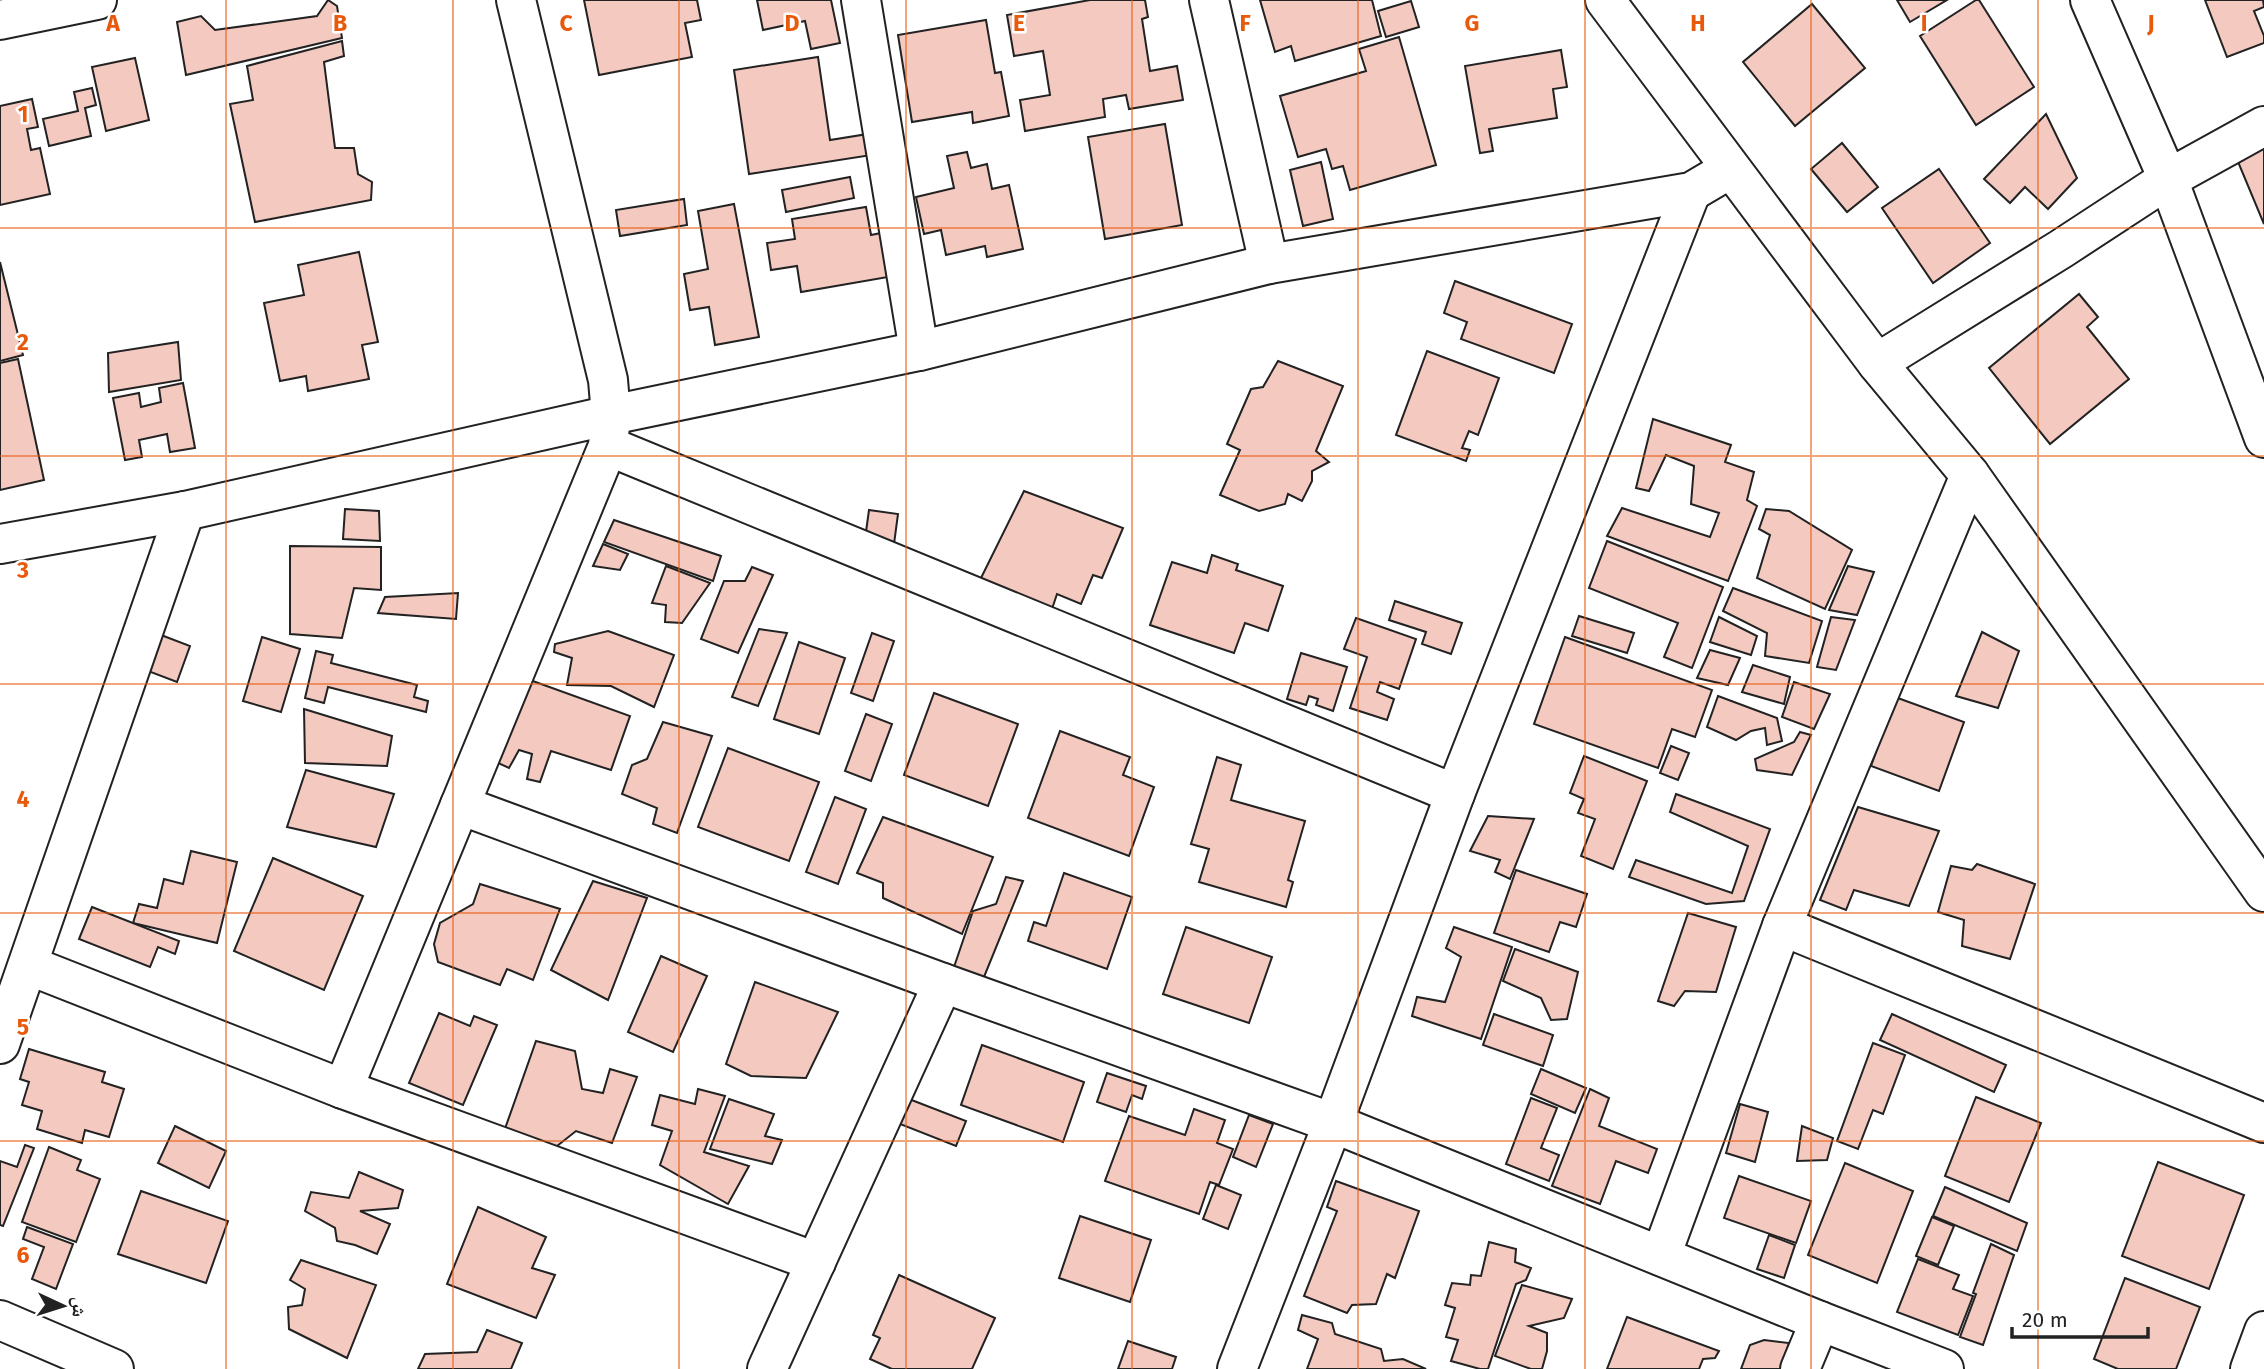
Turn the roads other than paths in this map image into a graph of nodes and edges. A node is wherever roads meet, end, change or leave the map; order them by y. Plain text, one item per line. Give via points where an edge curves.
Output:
1 (97, 0) edge
2 (516, 0) edge
3 (861, 0) edge
4 (1209, 0) edge
5 (1605, 0) edge
6 (2090, 0) edge
7 (55, 5) edge
8 (0, 20) edge
9 (2264, 125) edge
10 (1730, 169) junction
11 (2168, 179) junction
12 (1691, 192) junction
13 (1269, 264) junction
14 (919, 351) junction
15 (1877, 363) junction
16 (609, 430) junction
17 (2264, 438) edge
18 (1970, 475) junction
19 (185, 511) junction
20 (0, 544) edge
21 (1455, 794) junction
22 (460, 805) junction
23 (2264, 892) edge
24 (1782, 926) junction
25 (28, 965) junction
26 (943, 983) junction
27 (0, 1044) edge
28 (344, 1088) junction
29 (2264, 1123) edge
30 (1333, 1124) junction
31 (1661, 1256) junction
32 (816, 1262) junction
33 (0, 1320) edge
34 (1820, 1321) junction
35 (2264, 1331) edge
36 (114, 1369) edge
37 (768, 1369) edge
38 (1237, 1369) edge
39 (1800, 1369) edge
40 (1944, 1369) edge
41 (2250, 1369) edge

1 - 7 street
2 - 16 street via 608,380
3 - 14 street
4 - 13 street
5 - 10 street
6 - 11 street
7 - 8 street
9 - 11 street
10 - 12 street
10 - 15 street
11 - 15 street
11 - 17 street
12 - 13 street
12 - 21 street
13 - 14 street
14 - 16 street
15 - 18 street
16 - 19 street
16 - 21 street
16 - 22 street
18 - 23 street
18 - 24 street
19 - 20 street
19 - 25 street
21 - 30 street
22 - 26 street
22 - 28 street
24 - 29 street
24 - 31 street
25 - 27 street
25 - 28 street
26 - 30 street
26 - 32 street
28 - 32 street
30 - 31 street
30 - 38 street
31 - 34 street
32 - 37 street
33 - 36 street
34 - 39 street
34 - 40 street
35 - 41 street

